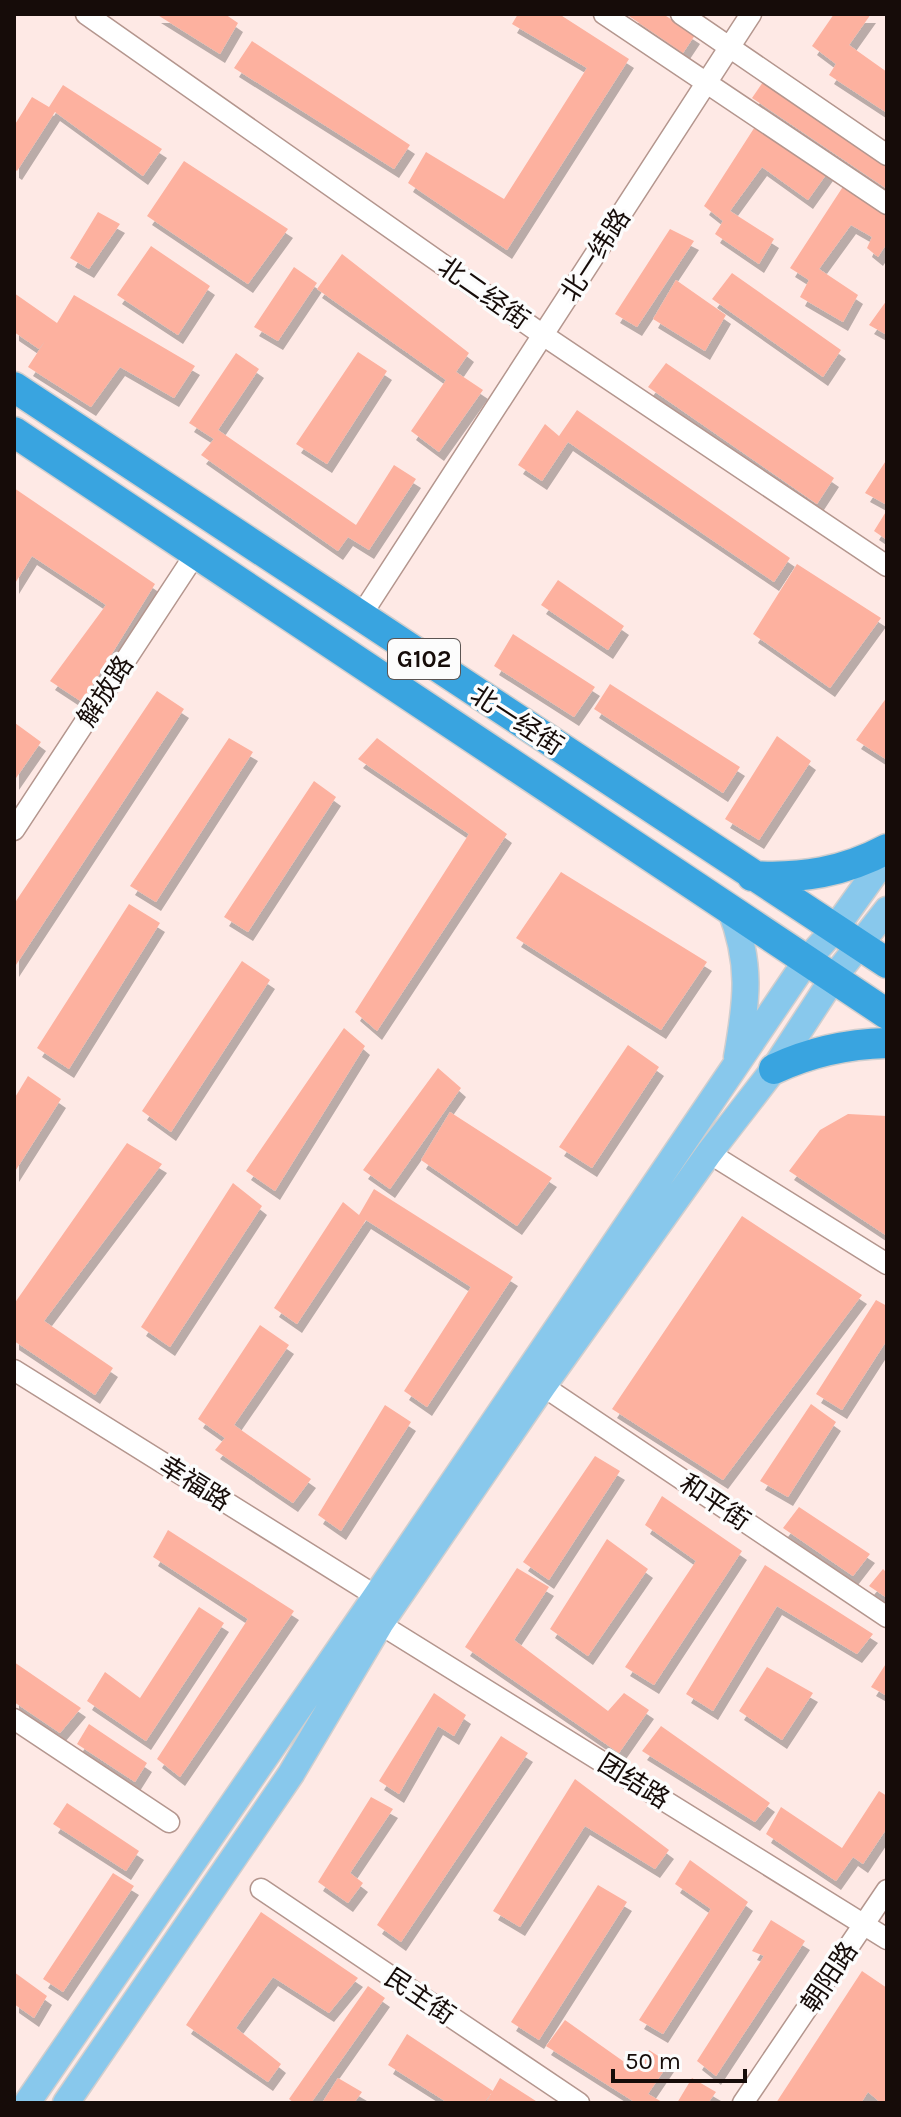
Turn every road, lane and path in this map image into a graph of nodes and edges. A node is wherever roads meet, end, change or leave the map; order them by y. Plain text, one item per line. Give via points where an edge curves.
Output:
1 (86, 14) edge
2 (604, 14) edge
3 (681, 14) edge
4 (751, 14) edge
5 (730, 47) junction
6 (706, 83) junction
7 (887, 155) edge
8 (887, 204) edge
9 (543, 335) junction
10 (14, 387) edge
11 (14, 432) edge
12 (196, 553) junction
13 (887, 566) edge
14 (360, 617) junction
15 (14, 830) edge
16 (887, 849) edge
17 (887, 856) edge
18 (752, 876) junction
19 (730, 908) junction
20 (887, 910) edge
21 (834, 930) junction
22 (861, 945) junction
23 (807, 960) junction
24 (887, 963) edge
25 (834, 977) junction
26 (887, 1014) edge
27 (887, 1043) edge
28 (735, 1067) junction
29 (774, 1069) junction
30 (709, 1153) junction
31 (887, 1264) edge
32 (14, 1370) edge
33 (543, 1386) junction
34 (376, 1596) junction
35 (887, 1617) edge
36 (380, 1624) junction
37 (14, 1719) edge
38 (169, 1822) dead end
39 (261, 1889) dead end
40 (887, 1890) edge
41 (865, 1923) junction
42 (887, 1939) edge
43 (27, 2103) edge
44 (66, 2103) edge
45 (579, 2103) edge
46 (743, 2103) edge

1 - 9 street, 北二经街
2 - 6 street
3 - 5 street
4 - 5 street, 北一纬路
5 - 6 street, 北一纬路
5 - 7 street
6 - 8 street
6 - 9 street, 北一纬路
9 - 13 street, 北二经街
9 - 14 street, 北一纬路
10 - 14 highway, 北一经街 / G102
11 - 12 highway, 北一经街 / G102
12 - 15 street, 解放路
12 - 19 highway, 北一经街 / G102
14 - 18 highway, 北一经街 / G102
16 - 18 highway via 818,875
17 - 21 main road
18 - 21 highway, 北一经街 / G102
19 - 23 highway, 北一经街 / G102
19 - 28 main road via 746,967
20 - 22 main road
21 - 22 highway, 北一经街 / G102
21 - 23 main road
22 - 24 highway, G102
22 - 25 main road
23 - 25 highway, 北一经街 / G102
23 - 28 main road
25 - 26 highway, G102
25 - 29 main road
27 - 29 highway via 834,1049
28 - 34 main road
29 - 30 main road
30 - 31 street
30 - 33 main road
32 - 34 street, 幸福路
33 - 35 street, 和平街
33 - 36 main road
34 - 43 main road
36 - 41 street, 团结路
36 - 44 main road via 291,1774
37 - 38 street
39 - 45 street, 民主街
40 - 41 street, 朝阳路
41 - 42 street, 团结路
41 - 46 street, 朝阳路

